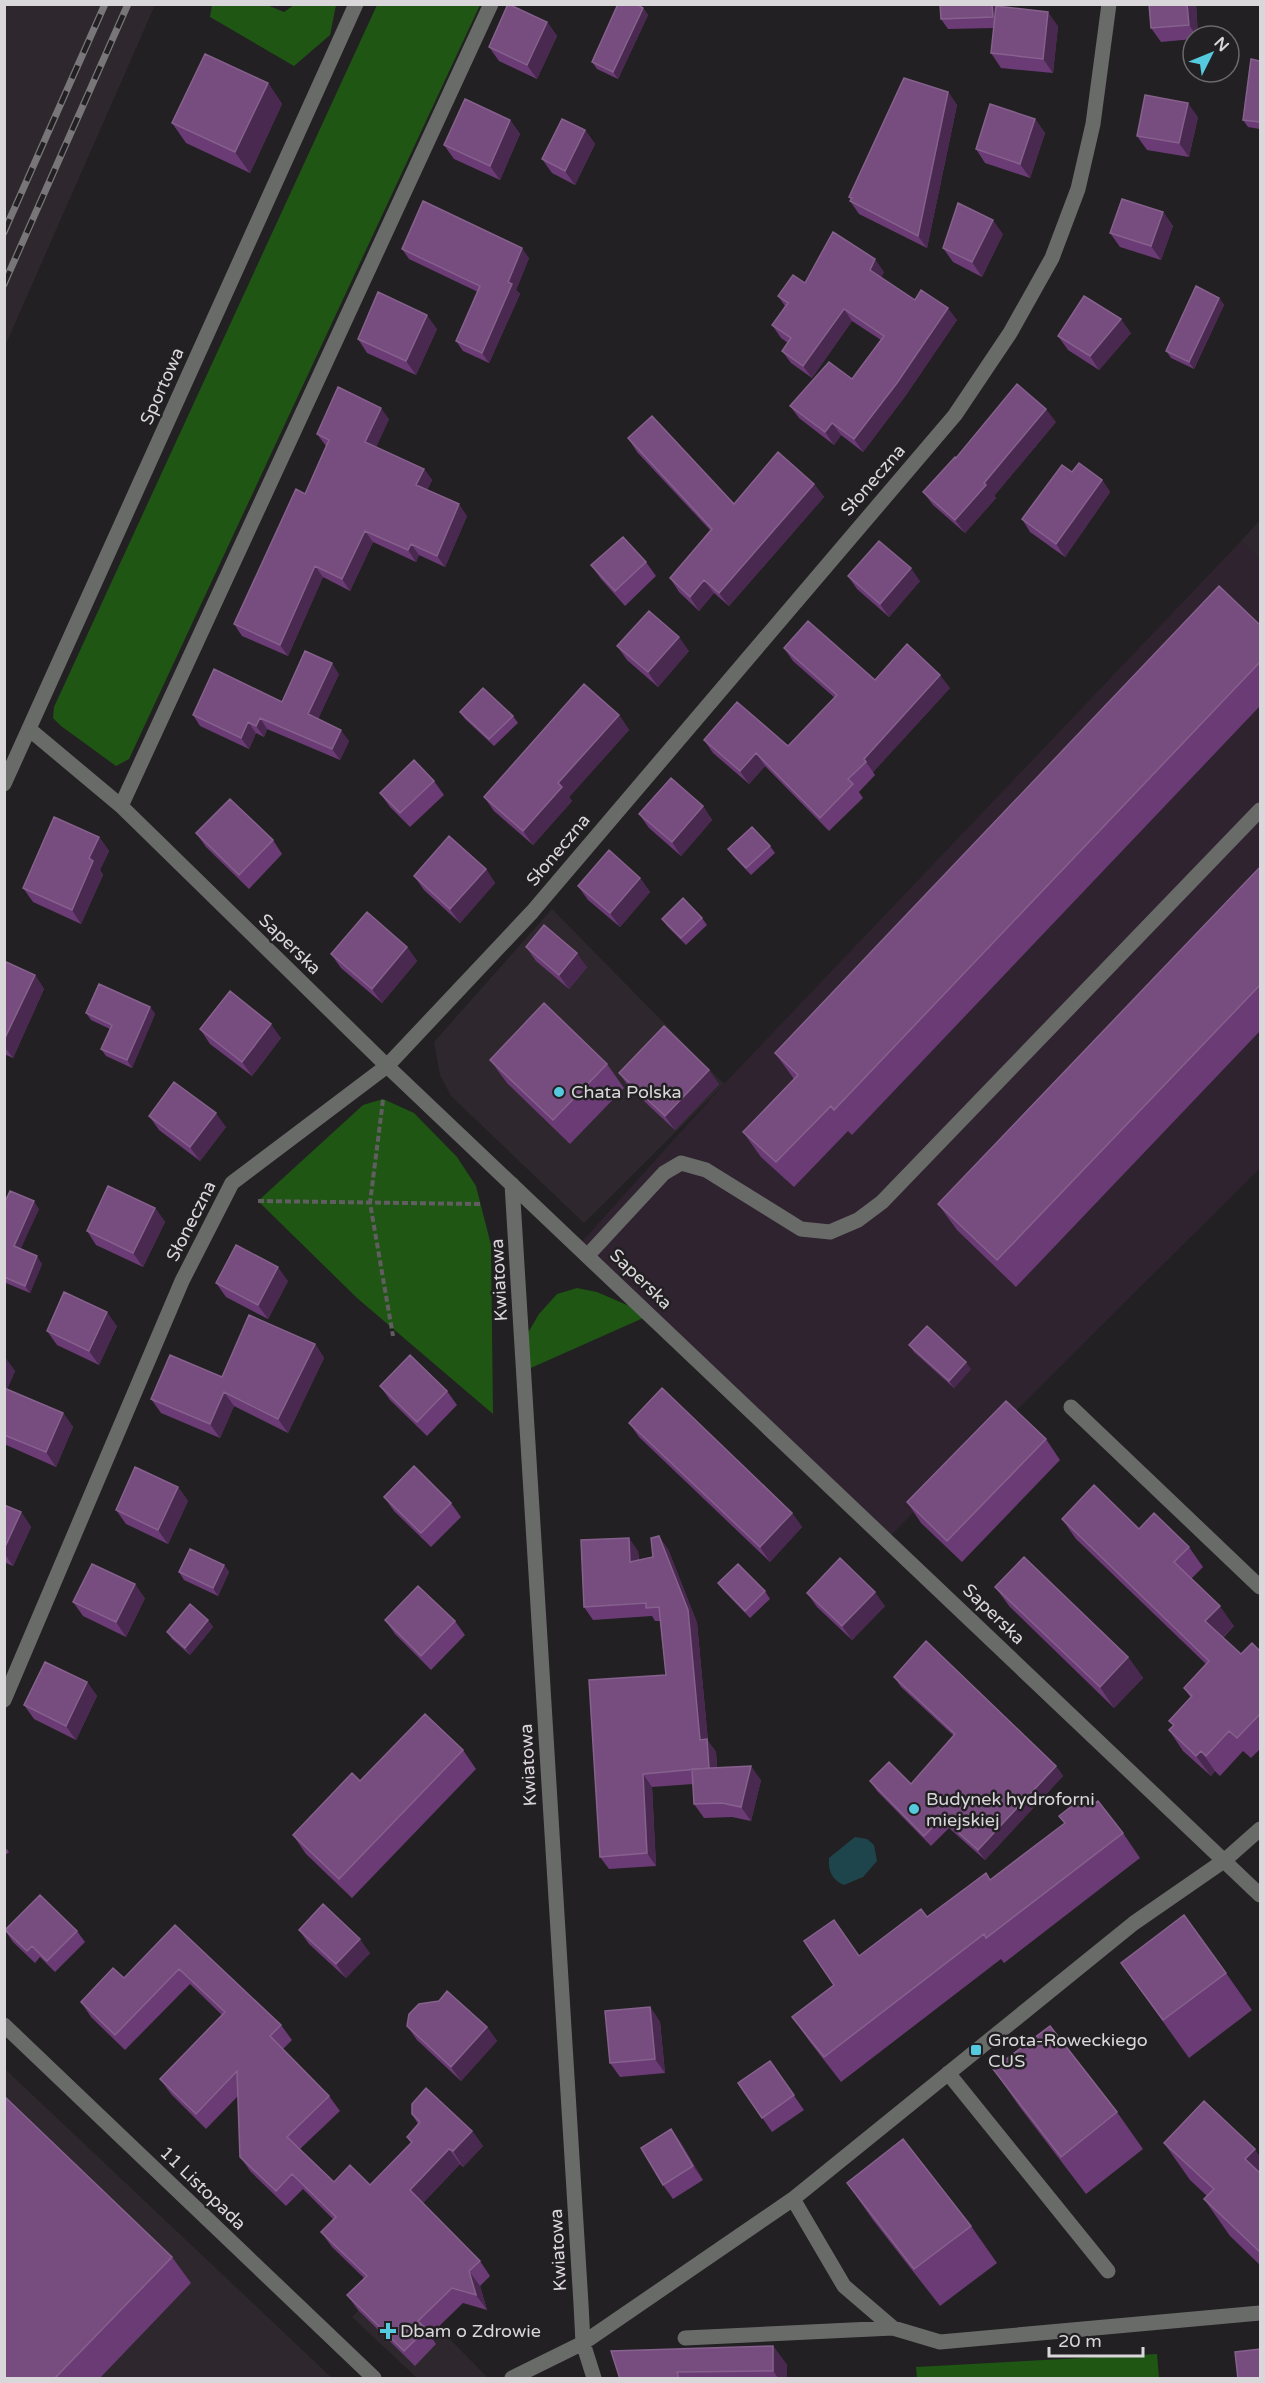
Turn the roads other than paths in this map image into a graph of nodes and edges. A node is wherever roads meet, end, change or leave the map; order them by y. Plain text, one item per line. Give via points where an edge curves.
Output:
1 (356, 4) edge
2 (491, 4) edge
3 (1109, 4) edge
4 (29, 729) junction
5 (4, 784) edge
6 (121, 806) junction
7 (1260, 810) edge
8 (387, 1066) junction
9 (512, 1184) junction
10 (588, 1255) junction
11 (1071, 1407) dead end
12 (1260, 1587) edge
13 (4, 1700) edge
14 (1260, 1830) edge
15 (1225, 1860) junction
16 (1260, 1895) edge
17 (4, 2025) edge
18 (948, 2073) junction
19 (793, 2199) junction
20 (1108, 2271) dead end
21 (1260, 2313) edge
22 (893, 2328) junction
23 (685, 2338) dead end
24 (584, 2343) junction
25 (374, 2379) edge
26 (512, 2379) edge
27 (594, 2379) edge

1 - 4 street, Sportowa
2 - 6 street
3 - 8 street, Słoneczna via 1093,124 1078,189 1052,258 961,408 531,912
4 - 5 street, Sportowa
4 - 6 street, Saperska
6 - 8 street, Saperska
7 - 10 street via 890,1193 858,1220 830,1232 801,1229 706,1170 681,1163 664,1173
8 - 9 street, Saperska
8 - 13 street, Słoneczna via 232,1183 182,1281
9 - 10 street, Saperska
9 - 24 street, Kwiatowa
10 - 15 street, Saperska
11 - 12 street
14 - 15 street
15 - 16 street, Saperska
15 - 18 street via 1134,1923
17 - 25 street, 11 Listopada
18 - 19 street
18 - 20 street
19 - 22 street via 844,2286
19 - 24 street
21 - 22 street via 940,2342
22 - 23 street
24 - 26 street
24 - 27 street, Kwiatowa

